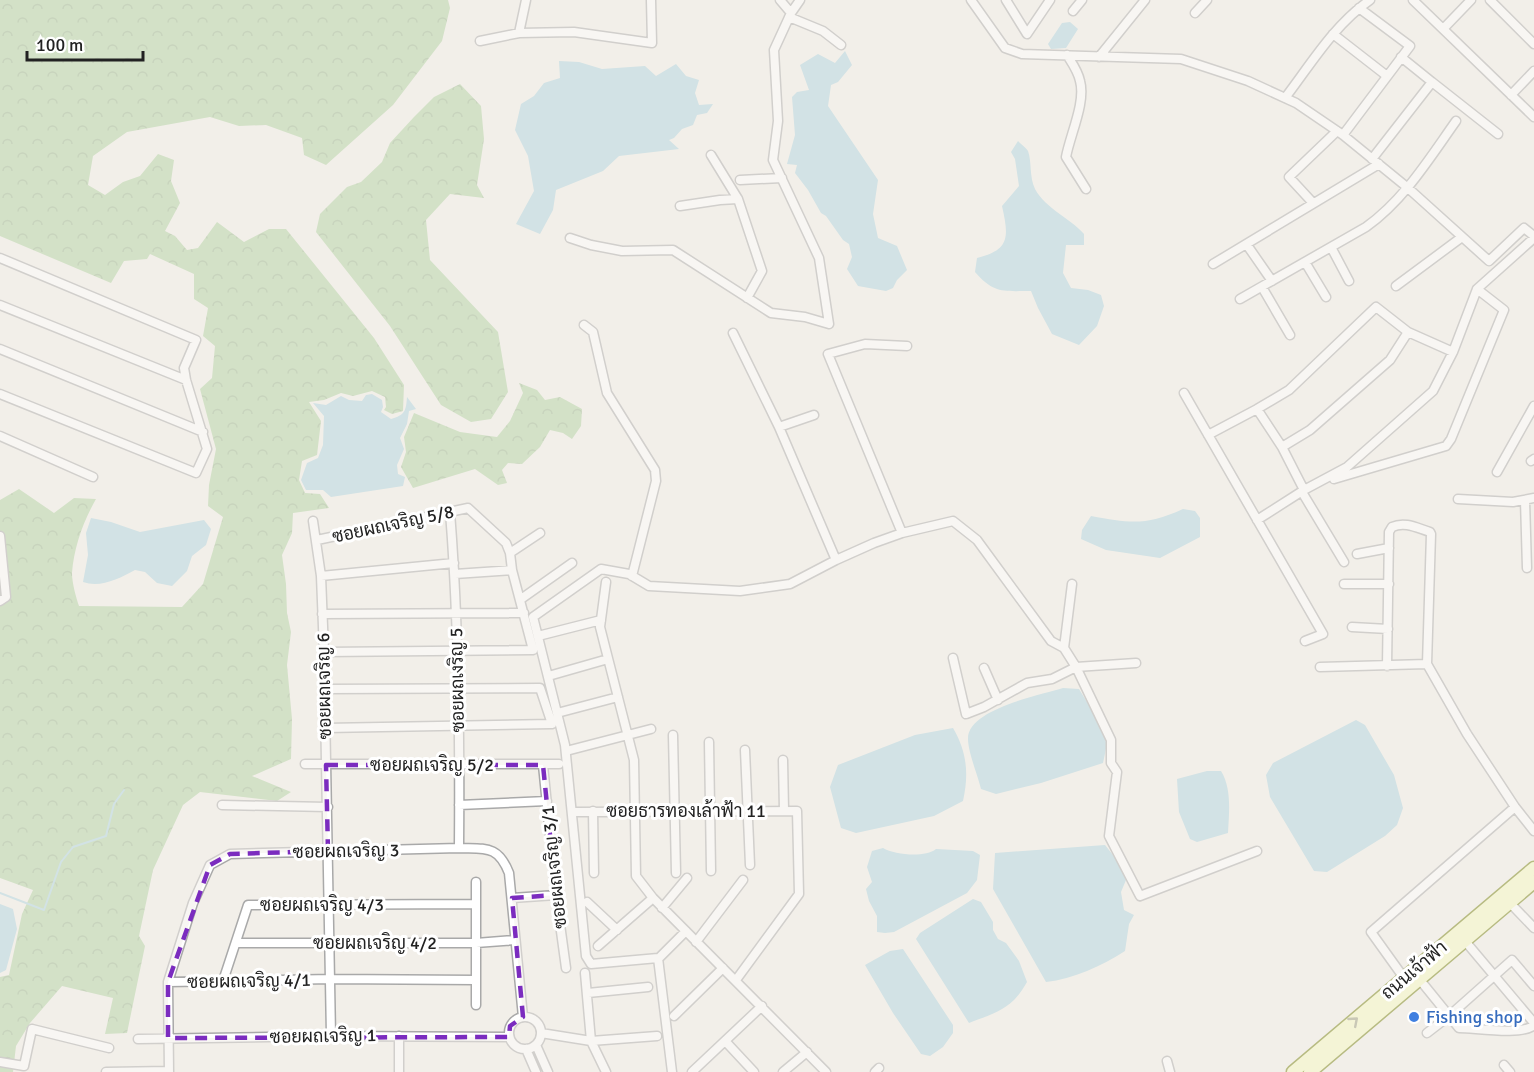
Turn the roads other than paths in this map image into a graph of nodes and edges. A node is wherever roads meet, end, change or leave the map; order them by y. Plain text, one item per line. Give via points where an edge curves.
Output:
1 (526, 0) edge
2 (651, 0) edge
3 (780, 0) edge
4 (800, 0) edge
5 (971, 0) edge
6 (1006, 0) edge
7 (1050, 0) edge
8 (1082, 0) edge
9 (1207, 0) edge
10 (1370, 0) edge
11 (1413, 0) edge
12 (1471, 0) edge
13 (1490, 0) edge
14 (1143, 1) edge
15 (1359, 8) junction
16 (1073, 11) dead end
17 (1195, 13) dead end
18 (790, 15) junction
19 (1444, 28) junction
20 (519, 33) junction
21 (1333, 34) junction
22 (480, 41) dead end
23 (1534, 44) edge
24 (841, 45) dead end
25 (1067, 55) junction
26 (1099, 57) junction
27 (1401, 57) junction
28 (1534, 71) edge
29 (1387, 76) junction
30 (1432, 82) junction
31 (1511, 95) junction
32 (1285, 98) junction
33 (1534, 117) edge
34 (1456, 121) dead end
35 (1340, 133) junction
36 (1498, 134) dead end
37 (711, 156) dead end
38 (1376, 162) junction
39 (782, 178) junction
40 (740, 180) dead end
41 (1408, 188) junction
42 (1086, 189) dead end
43 (738, 199) junction
44 (1313, 203) junction
45 (680, 206) dead end
46 (1462, 237) junction
47 (1534, 237) edge
48 (570, 238) dead end
49 (1247, 244) junction
50 (1331, 247) junction
51 (0, 258) edge
52 (1305, 262) junction
53 (1213, 264) dead end
54 (1272, 281) junction
55 (1349, 281) dead end
56 (1396, 285) dead end
57 (1262, 287) junction
58 (1477, 289) junction
59 (1326, 297) dead end
60 (747, 298) junction
61 (1240, 299) dead end
62 (0, 305) edge
63 (584, 326) dead end
64 (1408, 332) junction
65 (734, 333) dead end
66 (1290, 335) dead end
67 (907, 346) dead end
68 (0, 349) edge
69 (1453, 352) junction
70 (186, 380) junction
71 (1184, 393) dead end
72 (0, 394) edge
73 (1534, 406) edge
74 (1257, 409) junction
75 (814, 415) dead end
76 (1530, 423) edge
77 (779, 427) junction
78 (203, 432) junction
79 (0, 435) edge
80 (1208, 435) junction
81 (1282, 447) junction
82 (1497, 472) dead end
83 (93, 477) dead end
84 (1319, 483) junction
85 (1303, 491) junction
86 (1458, 499) dead end
87 (1530, 499) edge
88 (450, 512) junction
89 (1257, 520) junction
90 (313, 521) dead end
91 (540, 533) dead end
92 (902, 533) junction
93 (0, 536) edge
94 (318, 540) junction
95 (1389, 548) junction
96 (510, 553) junction
97 (1357, 554) dead end
98 (836, 560) junction
99 (1344, 561) dead end
100 (572, 562) dead end
101 (454, 563) junction
102 (1527, 568) dead end
103 (512, 570) junction
104 (456, 574) junction
105 (321, 576) junction
106 (632, 576) junction
107 (606, 582) dead end
108 (1072, 584) dead end
109 (1344, 584) dead end
110 (1389, 584) junction
111 (521, 599) junction
112 (0, 601) edge
113 (456, 612) junction
114 (524, 613) junction
115 (322, 614) junction
116 (601, 620) junction
117 (1352, 627) dead end
118 (1388, 629) junction
119 (542, 635) dead end
120 (1305, 641) dead end
121 (1064, 648) junction
122 (458, 650) junction
123 (324, 652) junction
124 (953, 658) dead end
125 (608, 659) junction
126 (1136, 663) dead end
127 (1427, 664) junction
128 (1387, 666) junction
129 (1076, 667) junction
130 (1320, 667) dead end
131 (984, 668) dead end
132 (552, 675) dead end
133 (458, 688) junction
134 (325, 689) junction
135 (618, 697) junction
136 (998, 700) junction
137 (561, 712) dead end
138 (458, 725) junction
139 (325, 728) junction
140 (651, 729) dead end
141 (673, 735) dead end
142 (628, 736) junction
143 (709, 742) dead end
144 (570, 750) dead end
145 (745, 750) dead end
146 (783, 759) dead end
147 (305, 764) dead end
148 (559, 764) dead end
149 (326, 765) junction
150 (459, 765) junction
151 (543, 765) junction
152 (547, 801) junction
153 (222, 805) dead end
154 (459, 805) junction
155 (328, 807) junction
156 (1515, 807) junction
157 (636, 810) junction
158 (674, 810) junction
159 (710, 810) junction
160 (748, 810) junction
161 (784, 810) junction
162 (593, 811) junction
163 (575, 812) dead end
164 (1534, 831) edge
165 (459, 848) junction
166 (328, 851) junction
167 (1257, 851) dead end
168 (750, 865) dead end
169 (1534, 868) edge
170 (711, 871) dead end
171 (594, 873) dead end
172 (676, 873) dead end
173 (687, 878) dead end
174 (743, 880) dead end
175 (476, 882) dead end
176 (1534, 882) edge
177 (556, 895) junction
178 (512, 898) junction
179 (652, 898) junction
180 (587, 902) dead end
181 (1510, 903) junction
182 (476, 904) junction
183 (329, 906) junction
184 (662, 908) junction
185 (1534, 928) edge
186 (617, 930) junction
187 (686, 931) junction
188 (515, 940) junction
189 (1465, 941) junction
190 (329, 942) junction
191 (696, 942) junction
192 (236, 943) junction
193 (476, 943) junction
194 (598, 946) dead end
195 (660, 957) dead end
196 (566, 968) dead end
197 (723, 968) junction
198 (585, 973) dead end
199 (1493, 975) junction
200 (1404, 978) junction
201 (331, 979) junction
202 (476, 980) junction
203 (736, 980) junction
204 (1420, 980) junction
205 (223, 981) junction
206 (168, 982) junction
207 (1534, 986) edge
208 (648, 987) dead end
209 (588, 993) junction
210 (476, 1005) dead end
211 (762, 1006) junction
212 (674, 1016) dead end
213 (1449, 1016) junction
214 (523, 1017) junction
215 (1534, 1024) edge
216 (1427, 1033) dead end
217 (541, 1034) junction
218 (331, 1036) junction
219 (399, 1036) junction
220 (657, 1036) dead end
221 (509, 1037) junction
222 (168, 1038) junction
223 (138, 1039) dead end
224 (591, 1041) junction
225 (726, 1042) junction
226 (536, 1045) junction
227 (109, 1048) dead end
228 (526, 1049) junction
229 (807, 1052) junction
230 (1167, 1061) dead end
231 (0, 1062) edge
232 (169, 1071) edge
233 (1303, 1071) edge
234 (107, 1072) edge
235 (399, 1072) edge
236 (536, 1072) edge
237 (548, 1072) edge
238 (606, 1072) edge
239 (672, 1072) edge
240 (692, 1072) edge
241 (754, 1072) edge
242 (783, 1072) edge
243 (826, 1072) edge
244 (1170, 1072) edge

1 - 20 street
2 - 20 street via 652,43 574,32
3 - 18 street
4 - 18 street
5 - 25 street via 1005,48 1022,54
6 - 7 street via 1027,34
8 - 16 street
9 - 17 street
10 - 15 street
11 - 19 street
12 - 19 street
13 - 23 street
14 - 26 street
15 - 21 street
15 - 27 street via 1410,46
18 - 24 street
18 - 39 street via 774,50 778,121 773,160
19 - 31 street
20 - 22 street
21 - 29 street
21 - 32 street
25 - 26 street
25 - 42 street via 1078,75 1082,94 1066,157
26 - 32 street via 1181,59
27 - 29 street
27 - 30 street
28 - 31 street
29 - 35 street
30 - 36 street
30 - 38 street
31 - 33 street
32 - 35 street
34 - 41 street
35 - 38 street
35 - 44 street via 1288,177
37 - 43 street
38 - 41 street
38 - 44 street
39 - 40 street
39 - 60 street via 819,258 828,324 771,313
41 - 46 street
41 - 50 street via 1380,218
43 - 45 street
43 - 60 street via 762,271
44 - 49 street
46 - 47 street via 1489,261 1524,228
46 - 56 street
47 - 58 street
48 - 60 street via 622,251 673,250
49 - 53 street
49 - 54 street
50 - 52 street
50 - 55 street
51 - 70 street via 196,340 184,368
52 - 54 street
52 - 59 street
54 - 57 street
57 - 61 street
57 - 66 street
58 - 69 street
58 - 84 street via 1503,310 1446,446
62 - 70 street
63 - 106 street via 593,332 607,393 655,470 656,482
64 - 69 street
64 - 74 street via 1376,307 1289,390
64 - 81 street via 1390,360 1310,430
65 - 77 street
67 - 92 street via 865,344 828,354
68 - 78 street
69 - 84 street via 1433,391 1347,467
70 - 78 street
71 - 80 street
72 - 78 street via 196,473 207,449
73 - 76 street
74 - 80 street
74 - 81 street
75 - 77 street
76 - 82 street
77 - 98 street
79 - 83 street
80 - 89 street
81 - 85 street
84 - 85 street
85 - 89 street
85 - 99 street
86 - 87 street
87 - 102 street
88 - 94 street, ซอยผถเจริญ 5/8
88 - 96 street, ซอยผถเจริญ 5/8 via 468,508 506,543
88 - 101 street, ซอยผถเงริญ 5
89 - 120 street via 1323,634
90 - 94 street, ซอยผถเจริญ 6
91 - 96 street
92 - 98 street
92 - 121 street via 953,521 977,540 1051,641
93 - 112 street via 6,597
94 - 105 street, ซอยผถเจริญ 6
95 - 97 street
95 - 110 street
95 - 127 street via 1389,532 1399,524 1431,534
96 - 103 street
98 - 106 street via 790,584 740,591 649,586
100 - 111 street
101 - 104 street, ซอยผถเงริญ 5
101 - 105 street
103 - 104 street
103 - 111 street
104 - 113 street, ซอยผถเงริญ 5
105 - 115 street, ซอยผถเจริญ 6
106 - 239 street via 601,569 533,617 565,745 586,956 591,964 658,958
107 - 116 street
108 - 121 street
109 - 110 street
110 - 118 street
111 - 114 street
113 - 114 street
113 - 115 street
113 - 122 street, ซอยผถเงริญ 5
114 - 122 street via 533,650
115 - 123 street, ซอยผถเจริญ 6
116 - 119 street
116 - 125 street
117 - 118 street
118 - 128 street
121 - 129 street
122 - 123 street
122 - 133 street, ซอยผถเงริญ 5
123 - 134 street, ซอยผถเจริญ 6
124 - 136 street via 966,714
125 - 132 street
125 - 135 street
126 - 129 street
127 - 128 street
127 - 156 street via 1467,735
128 - 130 street
129 - 136 street via 1052,679 1027,683
129 - 167 street via 1112,740 1111,763 1117,772 1109,836 1140,896
131 - 136 street
133 - 134 street
133 - 138 street, ซอยผถเงริญ 5
133 - 138 street via 540,688 552,724
134 - 139 street, ซอยผถเจริญ 6
135 - 137 street
135 - 142 street
138 - 139 street
138 - 150 street, ซอยผถเงริญ 5
139 - 149 street, ซอยผถเจริญ 6
140 - 142 street
141 - 158 street
142 - 144 street
142 - 157 street via 634,760
143 - 159 street
145 - 160 street
146 - 161 street
147 - 149 street, ซอยผถเจริญ 5/2
148 - 151 street, ซอยผถเจริญ 5/2
149 - 150 street, ซอยผถเจริญ 5/2
149 - 155 street, ซอยผถเจริญ 6
150 - 151 street, ซอยผถเจริญ 5/2
150 - 154 street, ซอยผถเงริญ 5
151 - 152 street, ซอยผถเจริญ 3/1
152 - 154 street
152 - 177 street, ซอยผถเจริญ 3/1
153 - 155 street
154 - 165 street, ซอยผถเงริญ 5
155 - 166 street, ซอยผถเจริญ 6
156 - 164 street
156 - 200 street via 1371,932
157 - 158 street, ซอยธารทองเล้าฟ้า 11
157 - 162 street, ซอยธารทองเล้าฟ้า 11
157 - 179 street via 636,876
158 - 159 street, ซอยธารทองเล้าฟ้า 11
158 - 172 street
159 - 160 street, ซอยธารทองเล้าฟ้า 11
159 - 170 street
160 - 161 street, ซอยธารทองเล้าฟ้า 11
160 - 168 street
161 - 203 street, ซอยธารทองเล้าฟ้า 11 via 797,811 800,894
162 - 163 street, ซอยธารทองเล้าฟ้า 11
162 - 171 street
165 - 166 street, ซอยผถเจริญ 3
165 - 178 street, ซอยผถเจริญ 3 via 489,849 503,859
166 - 183 street, ซอยผถเจริญ 4/1
166 - 206 street, ซอยผถเจริญ 3 via 230,854 210,865 193,903
169 - 200 main road, ถนนเจ้าฟ้า
173 - 184 street
174 - 191 street
175 - 182 street
176 - 181 main road, ถนนเจ้าฟ้า
177 - 178 street
177 - 196 street, ซอยผถเจริญ 3/1
178 - 188 street, ซอยผถเจริญ 3
179 - 184 street
179 - 186 street
180 - 186 street
181 - 185 street
181 - 189 main road, ถนนเจ้าฟ้า
182 - 183 street, ซอยผถเจริญ 4/3
182 - 193 street
183 - 190 street, ซอยผถเจริญ 4/1
183 - 192 street, ซอยผถเจริญ 4/3 via 248,905
184 - 187 street
186 - 194 street
187 - 191 street
187 - 195 street
188 - 193 street, ซอยผถเจริญ 4/2
188 - 214 street, ซอยผถเจริญ 3
189 - 199 street
189 - 204 main road, ถนนเจ้าฟ้า
190 - 192 street, ซอยผถเจริญ 4/2
190 - 193 street, ซอยผถเจริญ 4/2
190 - 201 street, ซอยผถเจริญ 4/1
191 - 197 street
192 - 205 street, ซอยผถเจริญ 4/3
193 - 202 street
197 - 203 street
197 - 212 street
198 - 209 street
199 - 207 street via 1512,960
199 - 213 street
199 - 215 street
233 -> 200 main road, ถนนเจ้าฟ้า
201 - 202 street, ซอยผถเจริญ 4/1
201 - 205 street, ซอยผถเจริญ 4/1
201 - 218 street, ซอยผถเจริญ 4/1
202 - 210 street
203 - 211 street
204 - 213 street
204 - 233 main road, ถนนเจ้าฟ้า
205 - 206 street, ซอยผถเจริญ 4/1
206 - 222 street, ซอยผถเจริญ 3
208 - 209 street
209 - 224 street
211 - 225 street
211 - 229 street
213 - 215 street via 1459,1028 1520,1031
213 - 216 street
214 - 217 street via 534,1019
214 - 221 street via 510,1026
217 - 224 street
217 - 226 street
218 - 219 street, ซอยผถเจริญ 1
218 - 222 street, ซอยผถเจริญ 1
219 - 221 street, ซอยผถเจริญ 1
219 - 235 street
220 - 224 street
221 - 228 street via 517,1047
222 - 223 street, ซอยผถเจริญ 1
222 - 232 street, ซอยผถเจริญ 3
224 - 238 street
225 - 240 street
225 - 241 street
226 - 228 street
226 - 237 street
227 - 231 street via 32,1029 24,1066
228 - 236 street
229 - 242 street
229 - 243 street
230 - 244 street
232 - 234 street

